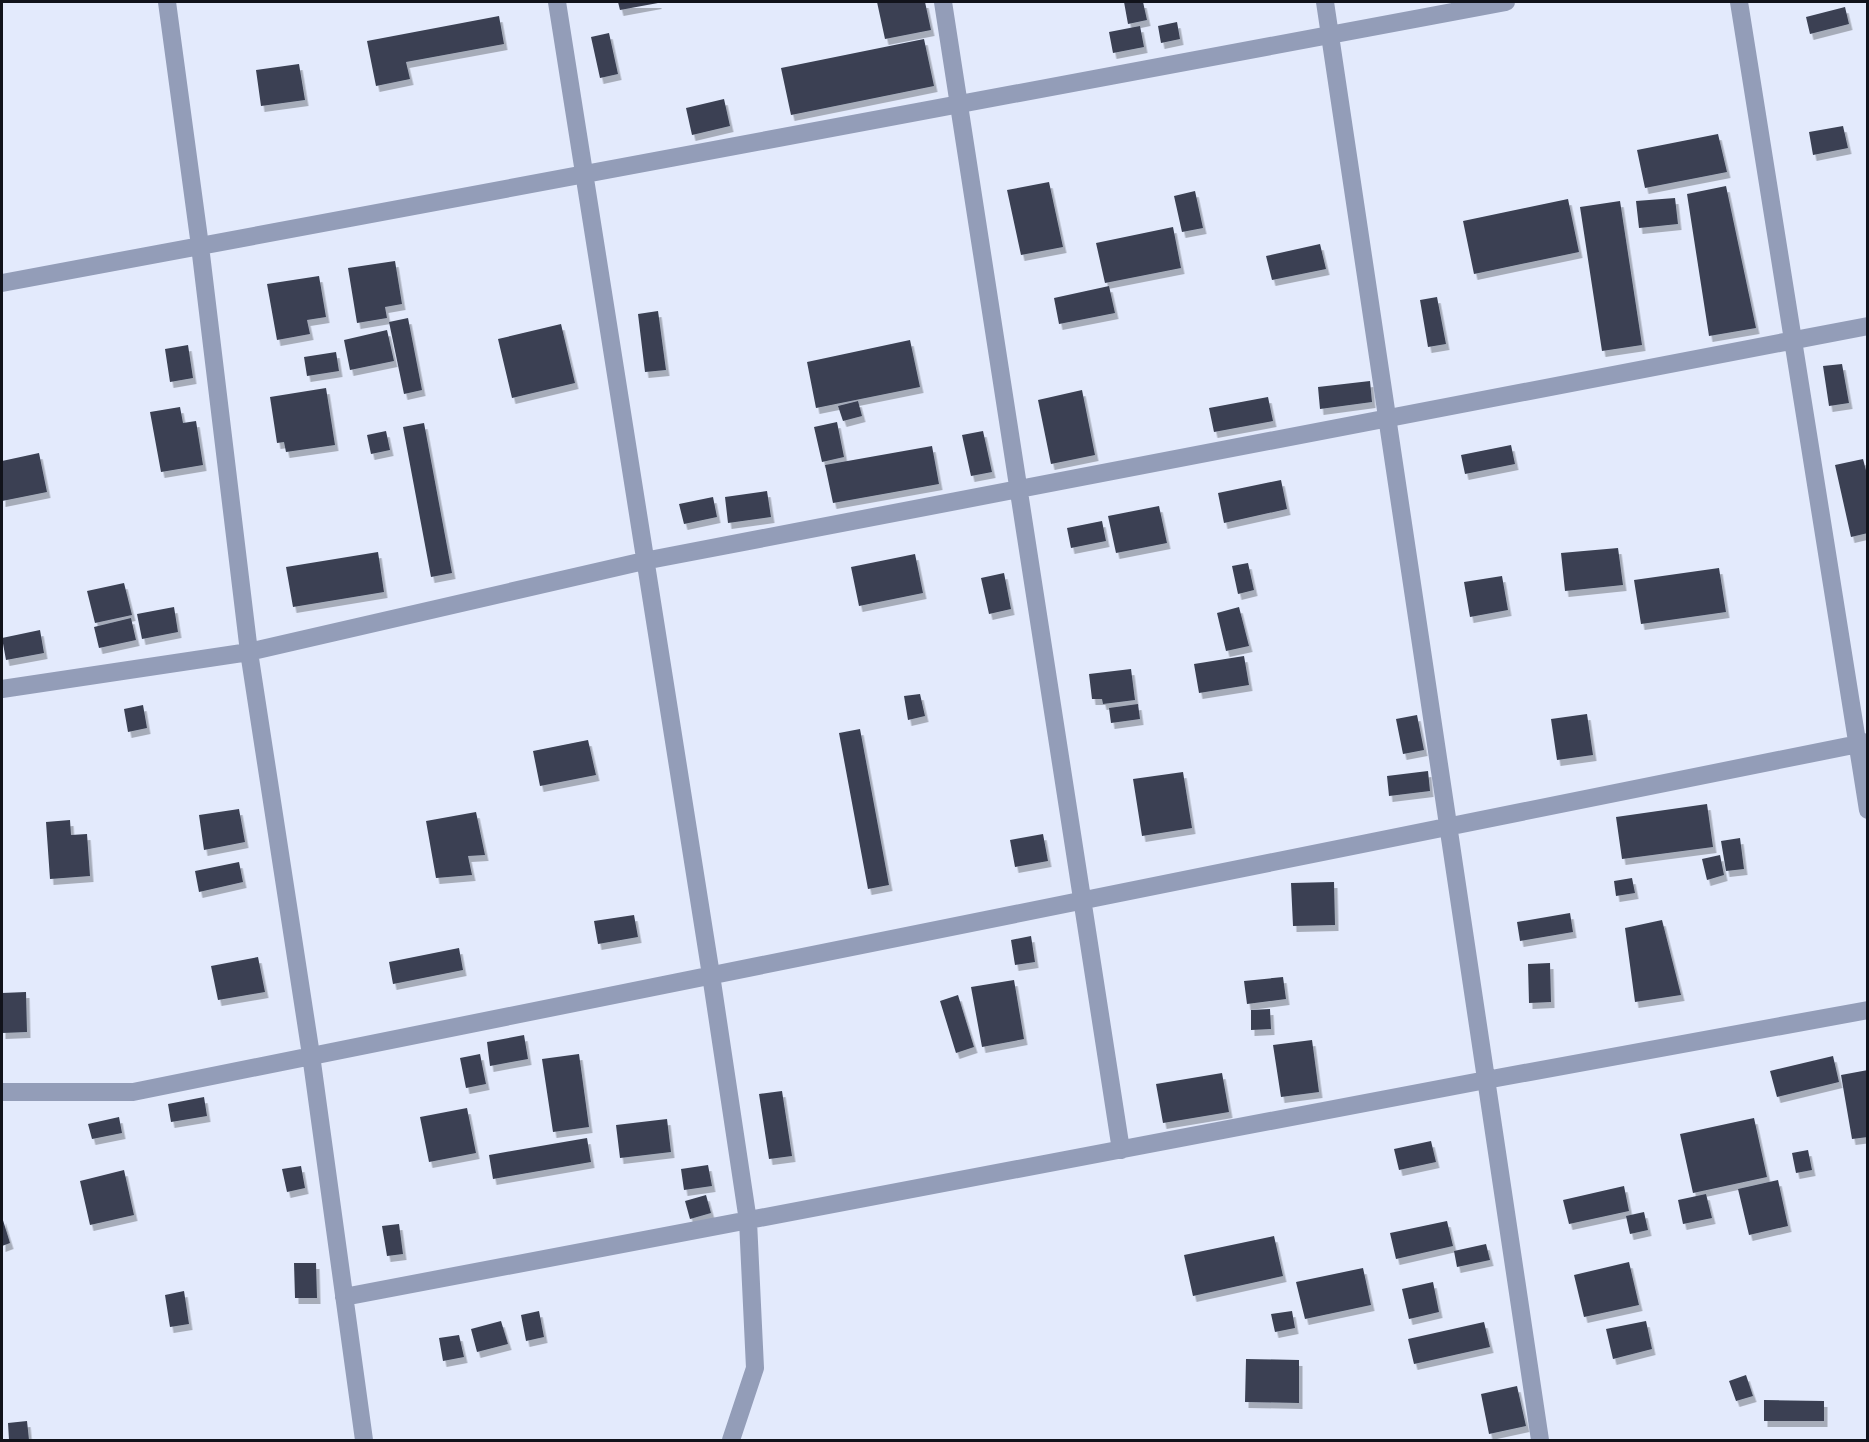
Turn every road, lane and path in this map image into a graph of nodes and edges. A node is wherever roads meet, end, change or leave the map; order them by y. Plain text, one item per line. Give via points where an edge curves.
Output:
1 (167, 2) edge
2 (556, 2) edge
3 (943, 2) edge
4 (1325, 2) edge
5 (1506, 2) edge
6 (1739, 2) edge
7 (1330, 34) junction
8 (959, 104) junction
9 (583, 174) junction
10 (200, 246) junction
11 (2, 283) edge
12 (1868, 326) edge
13 (1793, 340) junction
14 (1387, 419) junction
15 (1018, 489) junction
16 (644, 561) junction
17 (249, 652) junction
18 (2, 689) edge
19 (1862, 743) edge
20 (1868, 810) edge
21 (1449, 826) junction
22 (1083, 900) junction
23 (711, 975) junction
24 (1868, 1010) edge
25 (311, 1055) junction
26 (1486, 1080) junction
27 (2, 1092) edge
28 (1121, 1150) junction
29 (748, 1221) junction
30 (344, 1297) junction
31 (364, 1440) edge
32 (732, 1440) edge
33 (1540, 1440) edge

1 - 10 street
2 - 9 street
3 - 8 street
4 - 7 street
5 - 7 street
6 - 13 street
7 - 8 street
7 - 14 street
8 - 9 street
8 - 15 street
9 - 10 street
9 - 16 street
10 - 11 street
10 - 17 street
12 - 13 street
13 - 14 street
13 - 19 street
14 - 15 street
14 - 21 street
15 - 16 street
15 - 22 street
16 - 17 street
16 - 23 street
17 - 18 street
17 - 25 street
19 - 20 street
19 - 21 street
21 - 22 street
21 - 26 street
22 - 23 street
22 - 28 street
23 - 25 street
23 - 29 street
24 - 26 street
25 - 27 street via 133,1092
25 - 30 street
26 - 28 street
26 - 33 street
28 - 29 street
29 - 30 street
29 - 32 street via 755,1368
30 - 31 street

